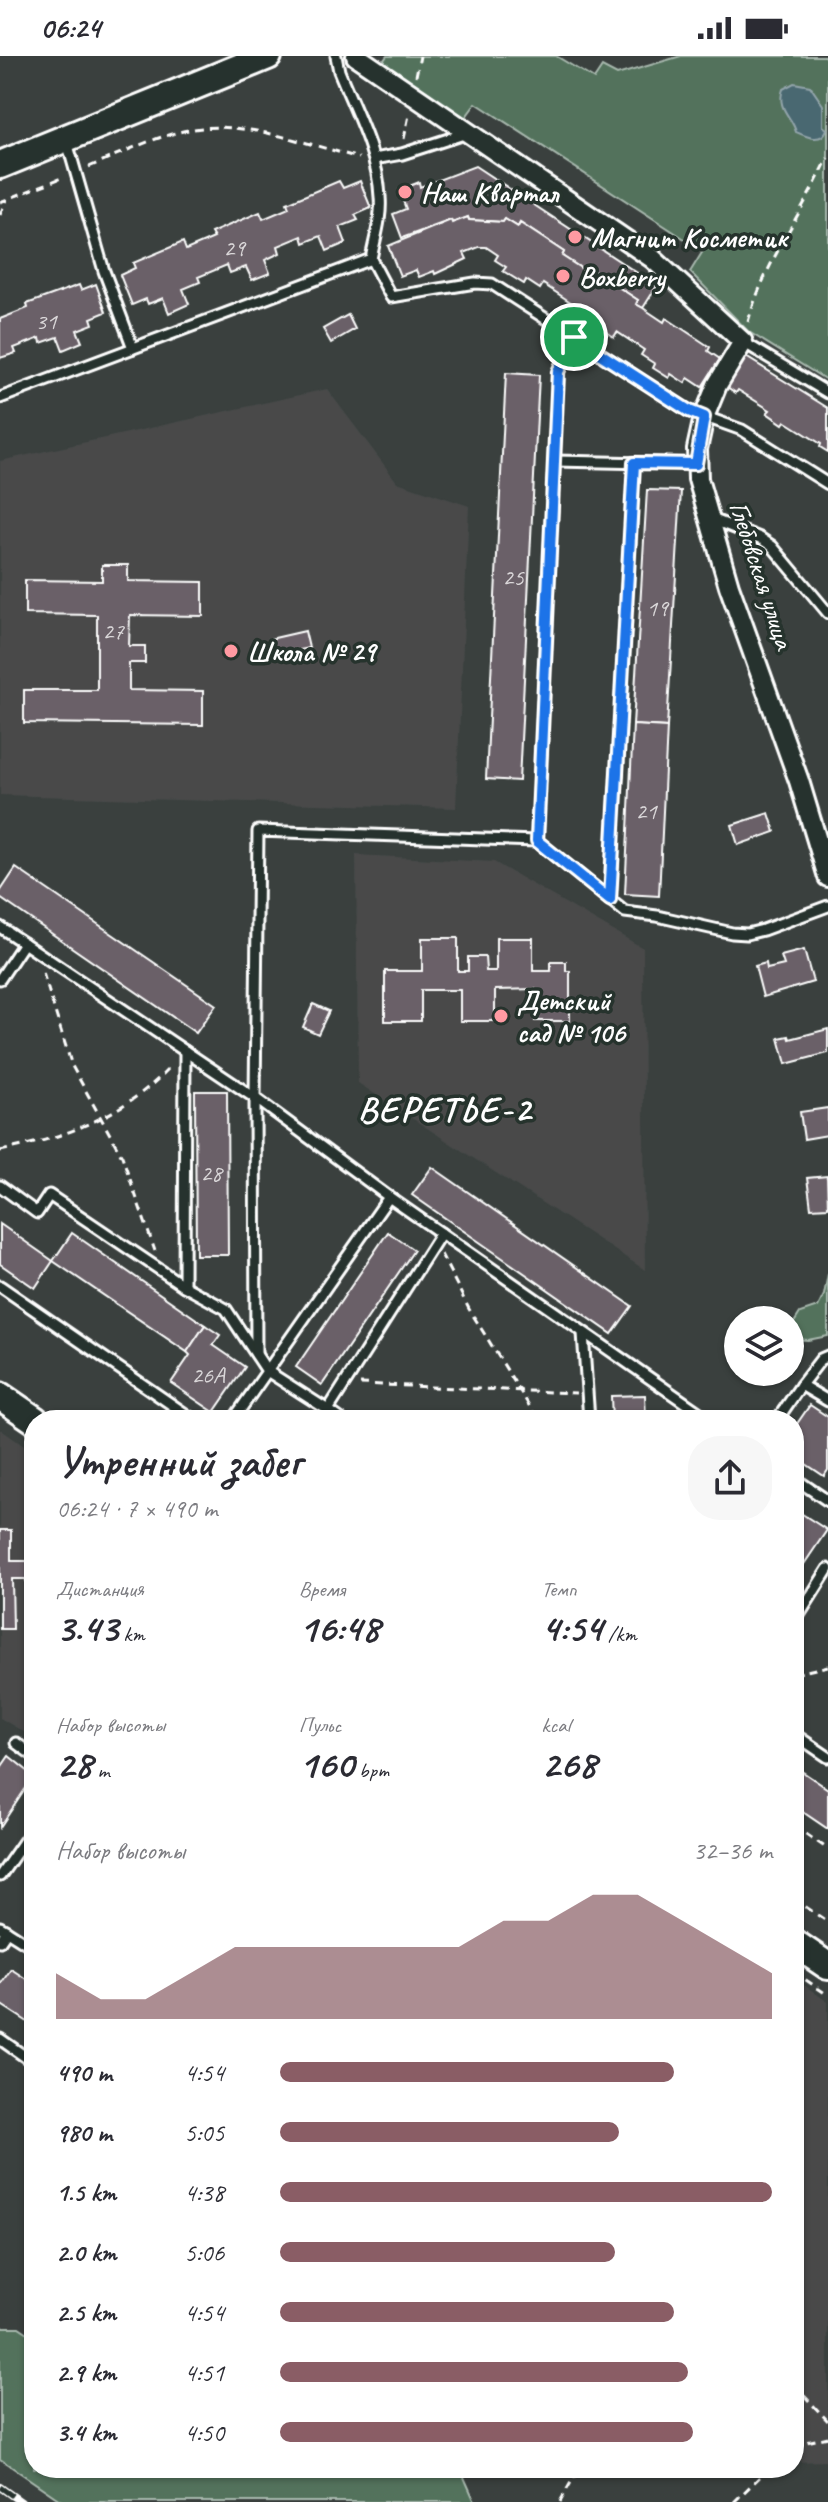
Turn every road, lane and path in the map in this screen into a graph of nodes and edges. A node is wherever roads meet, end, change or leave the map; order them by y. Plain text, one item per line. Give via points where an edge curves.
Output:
1 (268, 56) edge
2 (336, 56) edge
3 (356, 56) edge
4 (467, 133) junction
5 (66, 139) junction
6 (828, 158) edge
7 (374, 159) junction
8 (0, 165) edge
9 (76, 173) junction
10 (6, 199) junction
11 (0, 202) edge
12 (0, 215) edge
13 (371, 259) junction
14 (574, 337) junction
15 (743, 342) junction
16 (133, 348) junction
17 (828, 393) edge
18 (0, 398) edge
19 (704, 417) junction
20 (555, 461) junction
21 (634, 463) junction
22 (696, 464) junction
23 (828, 484) edge
24 (709, 518) junction
25 (828, 613) edge
26 (537, 841) junction
27 (828, 877) edge
28 (610, 900) junction
29 (828, 906) edge
30 (0, 927) edge
31 (24, 943) junction
32 (36, 951) junction
33 (0, 979) edge
34 (185, 1051) junction
35 (255, 1098) junction
36 (102, 1120) junction
37 (0, 1151) edge
38 (0, 1186) edge
39 (389, 1197) junction
40 (441, 1233) junction
41 (161, 1271) junction
42 (0, 1286) edge
43 (184, 1286) junction
44 (583, 1333) junction
45 (256, 1354) junction
46 (828, 1356) edge
47 (267, 1371) junction
48 (804, 1381) edge
49 (346, 1383) junction
50 (800, 1386) edge
51 (803, 1386) edge
52 (519, 1390) junction
53 (588, 1394) junction
54 (0, 1396) edge
55 (828, 1401) edge
56 (180, 1410) edge
57 (240, 1410) edge
58 (328, 1410) joint
59 (532, 1410) edge
60 (589, 1410) edge
61 (695, 1410) edge
62 (784, 1410) edge
63 (24, 1412) edge
64 (804, 1485) edge
65 (828, 1501) edge
66 (828, 1569) edge
67 (804, 1607) edge
68 (828, 1666) edge
69 (804, 1672) edge
70 (804, 1741) edge
71 (16, 1743) dead end
72 (24, 1749) edge
73 (828, 1757) edge
74 (804, 1833) edge
75 (24, 1841) edge
76 (828, 1849) edge
77 (0, 1876) edge
78 (804, 1906) edge
79 (828, 1922) edge
80 (4, 1929) edge
81 (0, 1941) edge
82 (24, 1942) edge
83 (804, 1950) edge
84 (828, 1966) edge
85 (804, 1979) edge
86 (828, 1995) edge
87 (0, 2039) edge
88 (24, 2056) edge
89 (804, 2396) edge
90 (828, 2421) edge
91 (828, 2437) edge
92 (804, 2443) edge
93 (573, 2478) edge
94 (759, 2478) edge
95 (560, 2502) edge
96 (734, 2502) edge

1 - 5 main road
2 - 7 lane
3 - 4 street
4 - 7 lane
4 - 15 street via 652,258
5 - 8 main road
5 - 9 lane
6 - 15 path via 772,262
7 - 9 path via 302,141 219,128 191,129
7 - 13 lane via 380,214
9 - 10 path
9 - 16 lane
10 - 11 path
10 - 12 path
13 - 14 lane via 391,297 492,284
13 - 16 lane
14 - 19 lane
14 - 20 lane via 558,372
15 - 17 lane
15 - 19 street, Глебовская улица
16 - 18 lane
19 - 22 street, Глебовская улица
19 - 23 lane via 742,430
20 - 21 lane
20 - 26 lane
21 - 22 lane
21 - 28 lane
22 - 24 street, Глебовская улица
24 - 25 lane via 772,546
24 - 27 street, Глебовская улица
26 - 28 lane
26 - 35 lane via 258,831
28 - 29 lane via 625,912 747,934
30 - 31 lane
31 - 32 lane
31 - 33 lane
32 - 34 lane
32 - 36 path via 72,1066
34 - 35 lane
34 - 36 path via 159,1078
34 - 43 lane
35 - 39 lane
35 - 45 lane
36 - 37 path
36 - 41 path via 122,1156
38 - 41 lane via 37,1213 49,1195
39 - 40 lane
39 - 47 lane
40 - 44 lane
40 - 49 lane
40 - 52 path via 441,1254
41 - 43 lane
42 - 56 lane
43 - 45 lane via 226,1309
44 - 53 lane
44 - 61 lane
45 - 47 lane
46 - 48 lane
47 - 57 lane
47 - 58 lane
49 - 52 path
49 - 58 lane
50 - 62 lane
51 - 55 lane
52 - 53 path
52 - 59 path
53 - 60 lane
54 - 63 main road
64 - 65 lane
66 - 67 lane
68 - 69 path
70 - 73 lane
71 - 72 lane
74 - 76 path
75 - 77 lane
78 - 79 path
80 - 81 lane
80 - 82 lane
83 - 84 main road
85 - 86 path
87 - 88 lane
89 - 90 path
91 - 92 path
93 - 95 path
94 - 96 path

